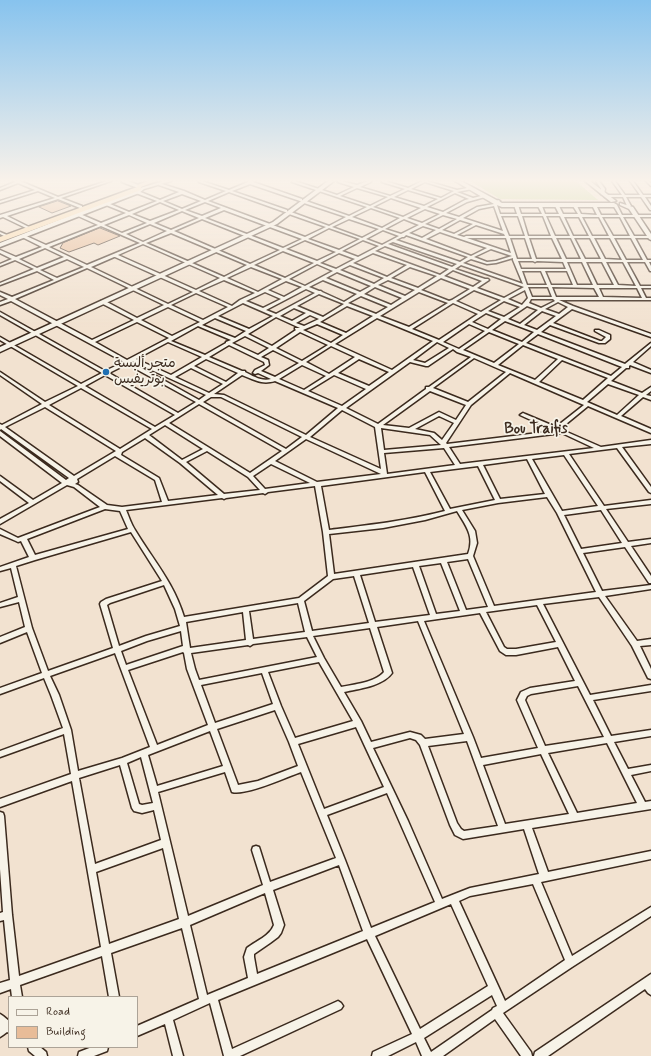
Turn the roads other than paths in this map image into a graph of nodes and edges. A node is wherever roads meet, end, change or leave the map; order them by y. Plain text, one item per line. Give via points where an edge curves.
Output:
1 (21, 230) edge
2 (21, 230) edge
3 (36, 230) edge
4 (89, 230) edge
5 (114, 230) edge
6 (130, 230) edge
7 (166, 230) edge
8 (174, 230) edge
9 (233, 230) edge
10 (259, 230) edge
11 (284, 230) edge
12 (320, 230) edge
13 (340, 230) edge
14 (380, 230) edge
15 (387, 230) edge
16 (414, 230) edge
17 (439, 230) joint
18 (463, 230) edge
19 (493, 230) edge
20 (505, 230) edge
21 (525, 230) edge
22 (551, 230) edge
23 (569, 230) edge
24 (588, 230) edge
25 (607, 230) edge
26 (629, 230) edge
27 (170, 232) junction
28 (122, 234) junction
29 (405, 235) junction
30 (454, 235) junction
31 (507, 235) junction
32 (23, 236) junction
33 (247, 236) junction
34 (1, 237) edge
35 (461, 237) junction
36 (487, 237) junction
37 (528, 237) junction
38 (554, 237) junction
39 (572, 237) junction
40 (305, 238) junction
41 (592, 238) junction
42 (611, 238) junction
43 (633, 238) junction
44 (651, 238) edge
45 (363, 239) junction
46 (422, 240) junction
47 (394, 241) junction
48 (143, 243) junction
49 (0, 245) edge
50 (384, 245) junction
51 (440, 246) junction
52 (490, 247) junction
53 (45, 248) junction
54 (282, 248) junction
55 (217, 250) junction
56 (0, 251) edge
57 (340, 252) junction
58 (374, 252) junction
59 (429, 253) junction
60 (116, 256) junction
61 (472, 257) junction
62 (66, 258) junction
63 (514, 258) junction
64 (15, 259) junction
65 (359, 259) junction
66 (429, 260) junction
67 (535, 261) junction
68 (564, 261) junction
69 (583, 261) junction
70 (604, 261) junction
71 (624, 261) junction
72 (646, 261) junction
73 (651, 261) edge
74 (189, 262) junction
75 (318, 263) junction
76 (250, 264) junction
77 (351, 264) junction
78 (461, 264) junction
79 (0, 265) edge
80 (410, 265) junction
81 (87, 268) junction
82 (417, 268) junction
83 (36, 269) junction
84 (454, 269) junction
85 (520, 270) junction
86 (542, 270) junction
87 (568, 270) junction
88 (651, 270) edge
89 (337, 271) junction
90 (162, 275) junction
91 (494, 276) junction
92 (441, 277) junction
93 (223, 278) junction
94 (322, 278) junction
95 (387, 278) junction
96 (285, 279) junction
97 (58, 280) junction
98 (486, 281) junction
99 (0, 284) edge
100 (375, 285) junction
101 (307, 287) junction
102 (526, 287) junction
103 (550, 287) junction
104 (576, 287) junction
105 (596, 287) junction
106 (617, 287) junction
107 (639, 287) junction
108 (651, 287) edge
109 (473, 288) junction
110 (133, 289) junction
111 (264, 290) junction
112 (195, 291) junction
113 (418, 291) junction
114 (320, 292) junction
115 (0, 293) edge
116 (258, 293) junction
117 (361, 294) junction
118 (406, 298) junction
119 (530, 298) junction
120 (12, 299) junction
121 (284, 299) junction
122 (602, 299) junction
123 (645, 299) junction
124 (651, 299) edge
125 (503, 300) junction
126 (556, 300) junction
127 (103, 302) junction
128 (242, 302) junction
129 (450, 302) junction
130 (346, 303) junction
131 (0, 304) edge
132 (167, 305) junction
133 (524, 305) junction
134 (294, 306) junction
135 (231, 307) junction
136 (392, 307) junction
137 (571, 307) junction
138 (542, 309) junction
139 (263, 310) junction
140 (0, 313) edge
141 (310, 313) junction
142 (484, 313) junction
143 (215, 316) junction
144 (378, 316) junction
145 (560, 316) junction
146 (274, 317) junction
147 (322, 319) junction
148 (504, 319) junction
149 (138, 320) junction
150 (317, 322) junction
151 (292, 323) junction
152 (469, 323) junction
153 (550, 323) junction
154 (57, 324) junction
155 (201, 324) junction
156 (521, 325) junction
157 (302, 329) junction
158 (409, 329) junction
159 (487, 330) junction
160 (597, 331) dead end
161 (247, 332) junction
162 (538, 332) junction
163 (38, 333) junction
164 (346, 335) junction
165 (651, 336) edge
166 (0, 338) edge
167 (170, 340) junction
168 (235, 340) junction
169 (92, 342) junction
170 (437, 342) junction
171 (523, 343) junction
172 (228, 344) junction
173 (331, 344) junction
174 (651, 344) edge
175 (12, 345) junction
176 (273, 348) junction
177 (452, 348) junction
178 (0, 350) edge
179 (459, 351) junction
180 (258, 357) junction
181 (359, 357) junction
182 (473, 357) junction
183 (206, 358) junction
184 (562, 358) junction
185 (132, 359) junction
186 (409, 360) junction
187 (126, 362) junction
188 (303, 362) junction
189 (494, 365) junction
190 (628, 365) junction
191 (190, 366) junction
192 (257, 371) junction
193 (243, 372) junction
194 (392, 372) junction
195 (509, 372) junction
196 (651, 372) edge
197 (106, 373) junction
198 (0, 374) edge
199 (332, 375) junction
200 (250, 376) junction
201 (172, 377) junction
202 (612, 378) junction
203 (276, 379) junction
204 (536, 382) junction
205 (608, 382) junction
206 (225, 383) junction
207 (82, 386) junction
208 (369, 388) junction
209 (428, 388) junction
210 (651, 388) edge
211 (304, 392) junction
212 (209, 395) junction
213 (643, 395) junction
214 (651, 398) edge
215 (198, 403) junction
216 (586, 403) junction
217 (470, 404) junction
218 (46, 405) junction
219 (342, 408) junction
220 (178, 415) junction
221 (523, 415) dead end
222 (618, 416) junction
223 (457, 422) junction
224 (165, 423) junction
225 (378, 426) junction
226 (0, 427) edge
227 (155, 429) junction
228 (410, 430) junction
229 (559, 431) junction
230 (651, 431) edge
231 (0, 433) edge
232 (145, 435) junction
233 (306, 437) junction
234 (651, 442) edge
235 (445, 445) junction
236 (618, 446) junction
237 (600, 448) junction
238 (208, 449) junction
239 (120, 451) junction
240 (286, 451) junction
241 (382, 452) junction
242 (566, 454) junction
243 (528, 457) junction
244 (182, 462) junction
245 (272, 462) junction
246 (480, 464) junction
247 (458, 466) junction
248 (426, 471) junction
249 (384, 474) junction
250 (250, 476) junction
251 (0, 478) edge
252 (74, 479) junction
253 (66, 483) junction
254 (318, 485) junction
255 (76, 486) junction
256 (651, 491) edge
257 (265, 492) junction
258 (549, 495) junction
259 (224, 497) junction
260 (498, 501) junction
261 (651, 502) edge
262 (33, 503) junction
263 (166, 504) junction
264 (105, 507) junction
265 (602, 507) junction
266 (122, 509) junction
267 (458, 509) junction
268 (448, 511) junction
269 (560, 513) junction
270 (0, 522) edge
271 (132, 530) junction
272 (0, 531) edge
273 (326, 532) junction
274 (23, 538) junction
275 (651, 542) edge
276 (626, 544) junction
277 (580, 551) junction
278 (470, 556) junction
279 (33, 558) junction
280 (444, 561) junction
281 (13, 565) junction
282 (416, 565) junction
283 (0, 569) edge
284 (356, 573) junction
285 (331, 577) junction
286 (651, 581) edge
287 (166, 582) junction
288 (651, 588) edge
289 (601, 595) junction
290 (20, 599) junction
291 (301, 600) junction
292 (539, 603) junction
293 (0, 605) edge
294 (246, 610) junction
295 (492, 610) junction
296 (482, 611) junction
297 (464, 613) junction
298 (434, 617) junction
299 (420, 619) junction
300 (182, 620) junction
301 (373, 625) junction
302 (29, 628) junction
303 (183, 628) junction
304 (309, 634) junction
305 (0, 640) edge
306 (250, 642) junction
307 (651, 642) edge
308 (560, 644) junction
309 (635, 644) junction
310 (117, 650) junction
311 (186, 650) junction
312 (321, 659) junction
313 (124, 669) junction
314 (264, 670) junction
315 (45, 673) junction
316 (651, 676) edge
317 (580, 682) junction
318 (197, 683) junction
319 (651, 688) edge
320 (339, 690) junction
321 (0, 691) edge
322 (588, 698) junction
323 (277, 706) junction
324 (358, 723) junction
325 (212, 727) junction
326 (67, 730) junction
327 (651, 733) edge
328 (469, 737) junction
329 (609, 740) junction
330 (293, 742) junction
331 (423, 743) junction
332 (368, 746) junction
333 (155, 748) junction
334 (543, 750) junction
335 (144, 753) junction
336 (0, 754) edge
337 (123, 761) junction
338 (478, 762) junction
339 (226, 768) junction
340 (303, 768) junction
341 (651, 768) edge
342 (626, 773) junction
343 (75, 776) junction
344 (389, 789) junction
345 (154, 790) junction
346 (0, 803) edge
347 (647, 805) edge
348 (157, 806) junction
349 (323, 813) junction
350 (0, 816) edge
351 (576, 817) junction
352 (527, 825) junction
353 (503, 829) junction
354 (165, 843) junction
355 (256, 850) dead end
356 (651, 855) edge
357 (341, 860) junction
358 (92, 868) junction
359 (545, 877) junction
360 (534, 878) junction
361 (267, 888) junction
362 (453, 899) junction
363 (440, 904) junction
364 (651, 910) edge
365 (4, 916) edge
366 (185, 922) junction
367 (369, 934) junction
368 (105, 950) junction
369 (570, 961) junction
370 (253, 981) junction
371 (16, 982) junction
372 (649, 984) edge
373 (0, 988) edge
374 (494, 988) junction
375 (17, 996) edge
376 (114, 996) edge
377 (208, 999) junction
378 (338, 1006) dead end
379 (500, 1009) junction
380 (168, 1018) junction
381 (138, 1031) edge
382 (418, 1036) junction
383 (34, 1048) edge
384 (101, 1048) edge
385 (42, 1056) edge
386 (83, 1056) edge
387 (178, 1056) edge
388 (377, 1056) edge
389 (427, 1056) edge
390 (434, 1056) edge
391 (527, 1056) edge
392 (539, 1056) edge

1 - 34 highway
2 - 34 highway
3 - 32 street
4 - 53 street
5 - 28 street
6 - 28 street
7 - 27 street
8 - 27 street
9 - 33 street
10 - 33 street
11 - 40 street
12 - 40 street
13 - 45 street
14 - 45 street
15 - 29 street
16 - 29 street
17 - 30 street
17 - 46 street
18 - 30 street
19 - 31 street
20 - 31 street
21 - 37 street
22 - 38 street
23 - 39 street
24 - 41 street
25 - 42 street
26 - 43 street
27 - 48 street
27 - 55 street
28 - 48 street
29 - 46 street
29 - 47 street
30 - 35 street
31 - 36 street
31 - 37 street
31 - 63 street
32 - 49 street
32 - 53 street
33 - 54 street
33 - 55 street
35 - 36 street
35 - 52 street
36 - 52 street
37 - 38 street
37 - 67 street
38 - 39 street
38 - 68 street
39 - 41 street
39 - 69 street
40 - 54 street
40 - 57 street
41 - 42 street
41 - 70 street
42 - 43 street
42 - 71 street
43 - 44 street
43 - 72 street
45 - 50 street
45 - 57 street
46 - 51 street
47 - 50 street
47 - 59 street
48 - 60 street
48 - 74 street
50 - 58 street
50 - 66 street
51 - 59 street
51 - 61 street
52 - 61 street
52 - 63 street
53 - 62 street
53 - 64 street
54 - 75 street
54 - 76 street
55 - 74 street
55 - 76 street
56 - 64 street
57 - 65 street
57 - 75 street
58 - 65 street
58 - 80 street
59 - 78 street
60 - 81 street
60 - 90 street
61 - 63 street via 490,263
61 - 78 street
62 - 81 street
62 - 83 street
63 - 67 street
63 - 85 street
64 - 79 street
64 - 83 street
65 - 77 street
66 - 82 street
66 - 84 street
67 - 68 street
68 - 69 street
68 - 87 street
69 - 70 street
69 - 105 street
70 - 71 street
70 - 106 street
71 - 72 street
71 - 107 street
72 - 73 street
72 - 88 street
74 - 90 street
74 - 93 street
75 - 89 street
75 - 96 street
76 - 93 street
76 - 96 street
77 - 89 street
77 - 95 street
78 - 84 street
78 - 91 street
80 - 82 street
80 - 95 street
81 - 97 street
81 - 110 street
82 - 92 street
83 - 97 street
83 - 99 street
84 - 92 street
84 - 98 street
85 - 86 street
85 - 102 street
86 - 87 street
86 - 103 street
87 - 104 street
89 - 94 street
89 - 100 street
90 - 110 street
90 - 112 street
91 - 98 street
91 - 102 street
92 - 109 street
92 - 113 street
93 - 112 street
93 - 116 street
94 - 101 street
94 - 117 street
95 - 100 street
95 - 113 street
96 - 101 street
96 - 111 street
97 - 120 street
98 - 109 street
100 - 117 street
100 - 118 street
101 - 114 street
101 - 121 street
102 - 103 street
102 - 119 street
102 - 125 street
103 - 104 street
103 - 126 street
104 - 105 street
105 - 106 street
105 - 122 street
106 - 107 street
107 - 108 street
107 - 123 street
109 - 125 street
109 - 129 street
110 - 127 street
110 - 132 street
111 - 116 street
111 - 121 street
112 - 132 street
112 - 135 street
113 - 118 street
113 - 129 street
114 - 130 street
114 - 134 street
115 - 120 street
116 - 128 street
117 - 130 street
117 - 136 street
118 - 136 street
119 - 126 street
119 - 133 street
120 - 131 street
120 - 154 street
121 - 139 street
122 - 123 street
122 - 126 street
123 - 124 street
125 - 133 street
125 - 142 street
126 - 137 street
126 - 138 street
127 - 149 street
127 - 154 street
128 - 135 street
128 - 139 street
129 - 142 street
129 - 158 street
130 - 144 street
130 - 147 street
132 - 149 street
132 - 155 street
133 - 138 street
133 - 148 street
134 - 141 street
134 - 146 street
135 - 143 street
136 - 144 street
137 - 145 street
137 - 165 street
138 - 145 street
138 - 156 street
139 - 146 street
140 - 163 street
141 - 147 street
141 - 151 street
142 - 148 street
142 - 152 street
143 - 155 street
143 - 161 street
144 - 158 street
144 - 164 street
145 - 153 street
146 - 151 street
146 - 157 street
146 - 161 street
147 - 150 street
148 - 156 street
148 - 159 street
149 - 167 street
149 - 169 street
150 - 157 street
150 - 164 street
151 - 157 street
152 - 159 street
152 - 170 street
153 - 160 street via 599,342 608,338 606,334
153 - 162 street
154 - 163 street
154 - 169 street
155 - 167 street
155 - 168 street
156 - 162 street
157 - 173 street
157 - 176 street
158 - 170 street
159 - 171 street
159 - 179 street
161 - 168 street
161 - 176 street
162 - 171 street
162 - 190 street
163 - 175 street
163 - 197 street
164 - 173 street
166 - 175 street
167 - 183 street
167 - 185 street
168 - 172 street
169 - 187 street
170 - 177 street
170 - 186 street
171 - 184 street
171 - 189 street
172 - 180 street
172 - 183 street
173 - 181 street
173 - 188 street
174 - 190 street
175 - 178 street
175 - 207 street
176 - 180 street
176 - 188 street
177 - 179 street
177 - 186 street via 426,365
179 - 182 street
180 - 192 street via 267,363
181 - 194 street
181 - 199 street
182 - 189 street
182 - 209 street
183 - 191 street
183 - 193 street
184 - 202 street
184 - 204 street
185 - 187 street
185 - 201 street
186 - 194 street
187 - 197 street
187 - 215 street
188 - 199 street
188 - 203 street
189 - 195 street
190 - 196 street
190 - 202 street
191 - 201 street
191 - 206 street
192 - 200 street
192 - 203 street
193 - 200 street
193 - 206 street
194 - 208 street
195 - 204 street
195 - 217 street
197 - 207 street
197 - 220 street
198 - 218 street
199 - 208 street
199 - 211 street
200 - 203 street via 264,382
201 - 212 street
202 - 205 street
203 - 211 street
204 - 216 street
205 - 213 street
205 - 216 street
206 - 212 street
207 - 218 street
207 - 227 street
208 - 219 street
209 - 217 street
209 - 225 street
210 - 213 street
211 - 219 street
212 - 215 street
212 - 233 street via 222,396
213 - 214 street
213 - 222 street
215 - 220 street
215 - 240 street
216 - 222 street
216 - 229 street
217 - 223 street
218 - 226 street
218 - 239 street
219 - 225 street
219 - 233 street
220 - 224 street
221 - 229 street
222 - 230 street
223 - 228 street via 439,414
223 - 235 street
224 - 227 street
224 - 238 street
225 - 228 street
225 - 241 street
226 - 252 street
227 - 232 street
228 - 235 street via 429,433
229 - 235 street
229 - 237 street
231 - 253 street
232 - 239 street
232 - 244 street
233 - 240 street
233 - 249 street
234 - 236 street
235 - 241 street
235 - 247 street
236 - 237 street
236 - 256 street
237 - 242 street
238 - 244 street
238 - 250 street
239 - 252 street
239 - 263 street via 118,456 157,479
240 - 245 street
241 - 249 street
242 - 243 street
242 - 265 street
243 - 246 street
243 - 258 street
244 - 259 street
245 - 250 street
245 - 254 street
246 - 247 street
246 - 260 street
247 - 248 street
248 - 249 street
248 - 268 street
249 - 254 street
250 - 257 street
251 - 262 street
252 - 253 street
252 - 255 street
253 - 255 street
253 - 262 street
254 - 257 street
254 - 273 street
255 - 264 street
257 - 259 street
258 - 260 street
258 - 269 street
259 - 263 street
260 - 267 street
261 - 265 street
262 - 270 street
263 - 266 street
264 - 266 street
264 - 274 street
265 - 269 street
265 - 276 street
266 - 271 street
267 - 268 street
267 - 278 street via 474,535 474,548
268 - 273 street via 383,526
269 - 277 street
271 - 279 street
271 - 287 street
272 - 274 street via 18,540
273 - 285 street
274 - 279 street
275 - 276 street
276 - 277 street
276 - 286 street
277 - 289 street
278 - 280 street
278 - 295 street
279 - 281 street
280 - 282 street
280 - 297 street
281 - 283 street
281 - 290 street
282 - 284 street
282 - 298 street
284 - 285 street
284 - 301 street
285 - 291 street
287 - 300 street
287 - 310 street via 103,604
288 - 289 street
289 - 292 street
289 - 309 street
290 - 293 street
290 - 302 street
291 - 294 street
291 - 304 street
292 - 295 street
292 - 308 street
294 - 300 street
294 - 306 street
295 - 296 street
296 - 297 street
296 - 308 street via 506,652
297 - 298 street
298 - 299 street
299 - 301 street
299 - 328 street
300 - 303 street
301 - 304 street
301 - 320 street via 388,673 379,680
302 - 305 street
302 - 315 street
303 - 310 street
303 - 311 street
304 - 306 street
304 - 312 street
306 - 311 street
307 - 309 street
308 - 317 street
309 - 316 street
310 - 313 street
310 - 315 street
311 - 313 street
311 - 318 street
312 - 314 street
312 - 320 street
313 - 333 street
314 - 318 street
314 - 323 street
315 - 321 street
315 - 326 street
317 - 322 street
317 - 334 street via 530,691 522,696 521,700
318 - 325 street
319 - 322 street
320 - 324 street
322 - 329 street
323 - 325 street
323 - 330 street
324 - 330 street
324 - 332 street
325 - 333 street
325 - 339 street
326 - 336 street
326 - 343 street
327 - 329 street
328 - 331 street
328 - 338 street
329 - 334 street
329 - 342 street
330 - 340 street
331 - 332 street via 418,737 410,735
331 - 353 street via 458,832 469,835
332 - 344 street
333 - 335 street
334 - 338 street
334 - 351 street
335 - 337 street
335 - 345 street
337 - 343 street
337 - 348 street via 137,808
338 - 353 street
339 - 340 street via 235,789 239,789
339 - 345 street
340 - 349 street
341 - 342 street
342 - 347 street
343 - 346 street
343 - 358 street
344 - 349 street
344 - 363 street
345 - 348 street
347 - 351 street
348 - 354 street
349 - 357 street
350 - 365 street
351 - 352 street
352 - 353 street
352 - 359 street
354 - 358 street
354 - 366 street
355 - 361 street
356 - 359 street
357 - 361 street
357 - 367 street
358 - 368 street
359 - 360 street
360 - 362 street via 470,892
360 - 369 street
361 - 366 street
361 - 370 street via 279,925 271,937 250,951 248,957
362 - 363 street
362 - 374 street
363 - 367 street
364 - 369 street
365 - 371 street
366 - 368 street
366 - 377 street
367 - 370 street
367 - 382 street
368 - 371 street
368 - 376 street
369 - 379 street
370 - 377 street
371 - 373 street
371 - 375 street
372 - 392 street
374 - 379 street
374 - 382 street
377 - 378 street via 229,1056
377 - 380 street
379 - 390 street
379 - 391 street
380 - 381 street
380 - 387 street
382 - 388 street
382 - 389 street
383 - 385 street
384 - 386 street

